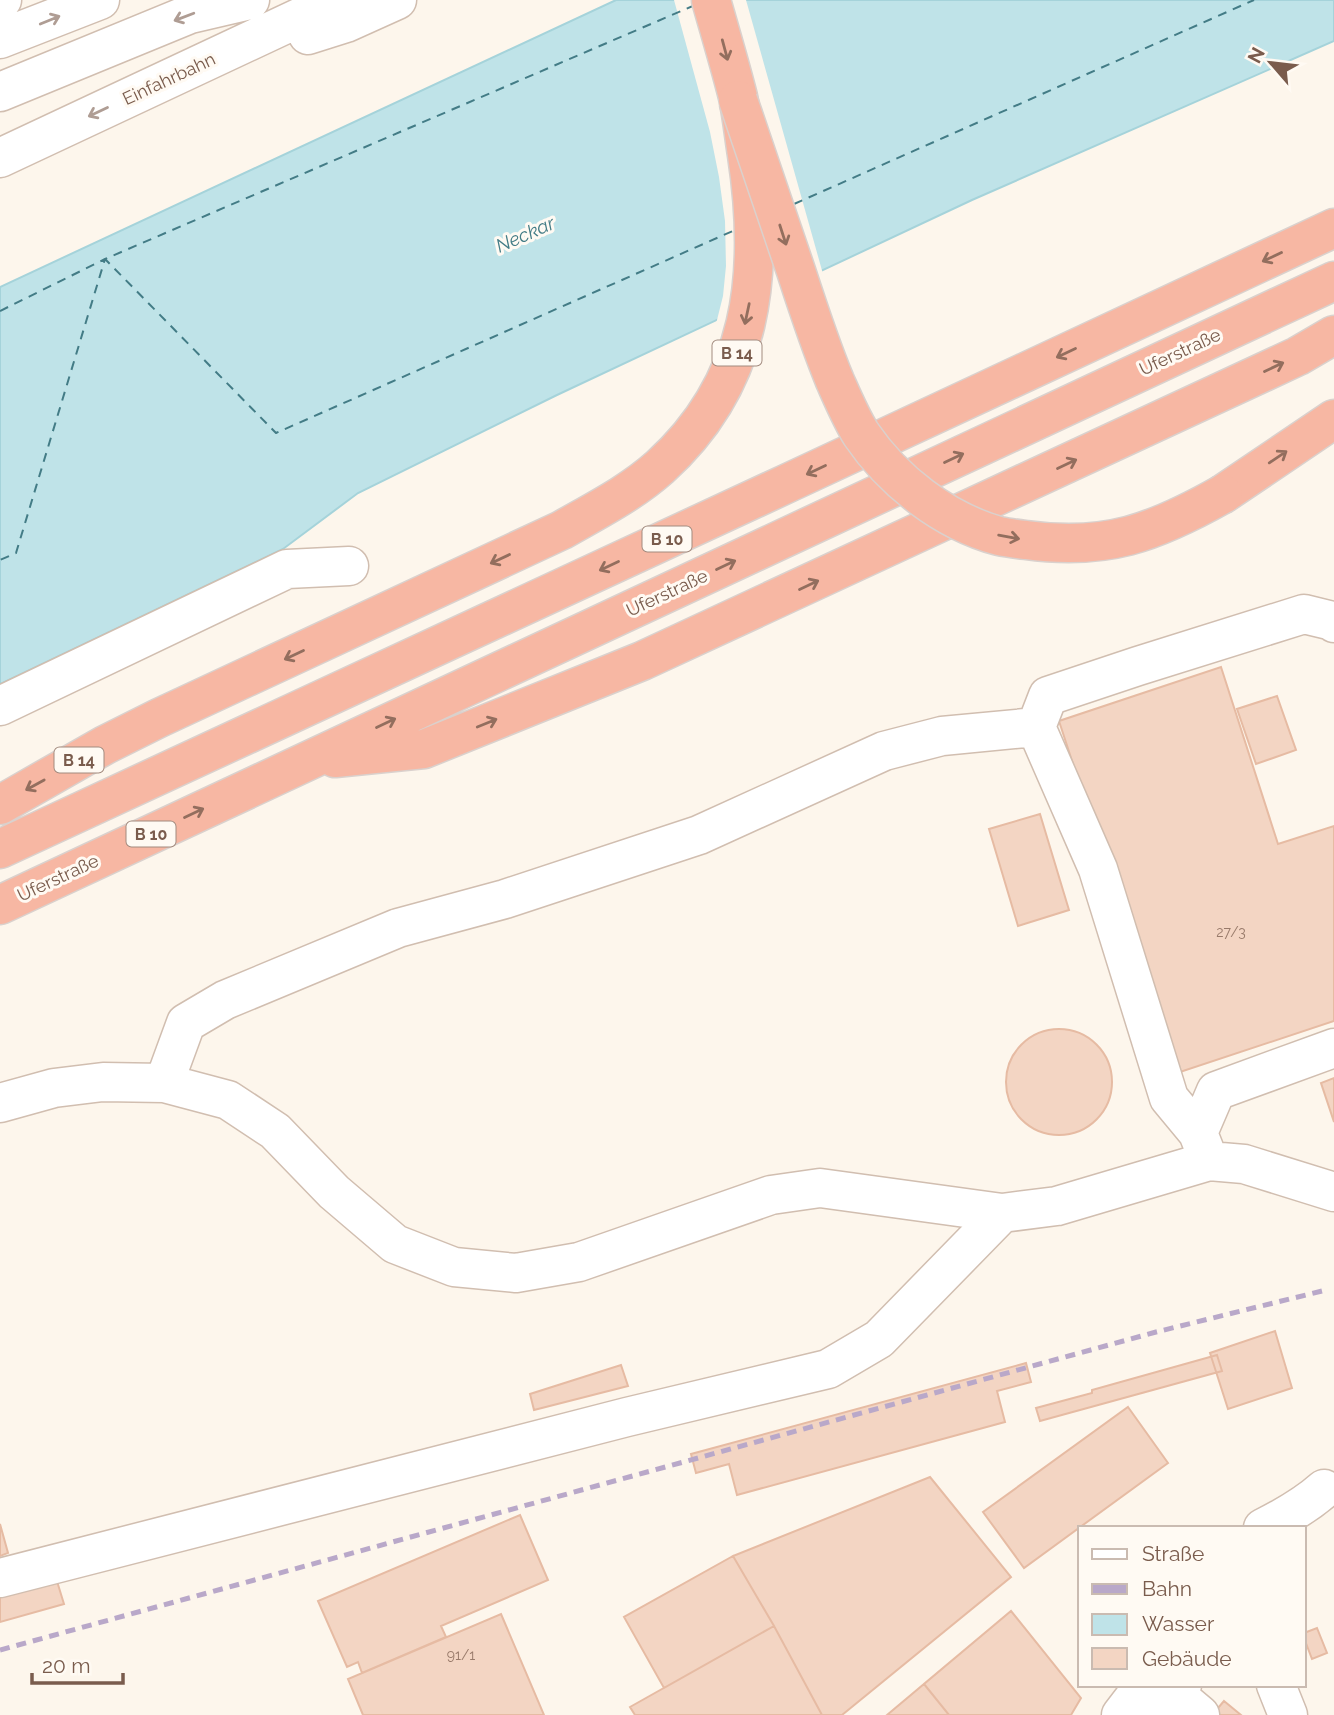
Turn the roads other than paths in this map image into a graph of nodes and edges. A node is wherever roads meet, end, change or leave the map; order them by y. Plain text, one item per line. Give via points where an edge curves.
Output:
1 (100, 0) edge
2 (250, 0) edge
3 (337, 0) edge
4 (397, 0) edge
5 (711, 0) edge
6 (0, 39) edge
7 (191, 69) junction
8 (0, 92) edge
9 (738, 100) junction
10 (0, 158) edge
11 (1334, 228) edge
12 (1334, 281) edge
13 (1334, 335) edge
14 (1334, 419) edge
15 (349, 566) dead end
16 (1334, 623) edge
17 (0, 706) edge
18 (1036, 727) junction
19 (302, 762) junction
20 (0, 805) edge
21 (0, 849) edge
22 (0, 905) edge
23 (1334, 1048) edge
24 (164, 1083) junction
25 (0, 1103) edge
26 (1203, 1147) junction
27 (1334, 1192) edge
28 (1002, 1213) junction
29 (1324, 1489) dead end
30 (1267, 1526) edge
31 (0, 1578) edge
32 (1277, 1687) edge
33 (1172, 1699) edge
34 (1121, 1715) edge
35 (1288, 1715) edge

6 -> 1 street
2 -> 8 street via 190,14
3 - 7 street, Einfahrbahn
4 - 7 street via 346,23
5 -> 9 highway, B 14
7 -> 10 street, Einfahrbahn
9 -> 14 highway, bridge via 839,390 861,433 886,466 940,510 1000,536 1069,544 1123,538 1191,512 1223,494
9 -> 20 highway, B 14, bridge via 751,182 752,292 740,346 718,396 694,431 659,468 562,530 159,718
11 -> 21 highway, B 10
19 -> 12 highway, Uferstraße / B 10
19 -> 13 highway via 424,748 629,666 1298,356
15 - 17 street via 287,569
16 - 18 street via 1304,614 1048,696
18 - 24 street via 942,736 884,751 699,835 398,928 225,999 186,1023
18 - 26 street via 1098,869 1169,1098
22 -> 19 highway, Uferstraße / B 10
23 - 26 street via 1216,1091
24 - 25 street via 103,1082 54,1088
24 - 28 street via 228,1100 275,1131 334,1192 395,1244 454,1267 516,1273 579,1262 771,1195 820,1188
26 - 27 street
26 - 28 street via 1057,1206
28 - 31 street via 879,1339 828,1369
29 - 30 street
32 - 35 street
33 - 34 street

